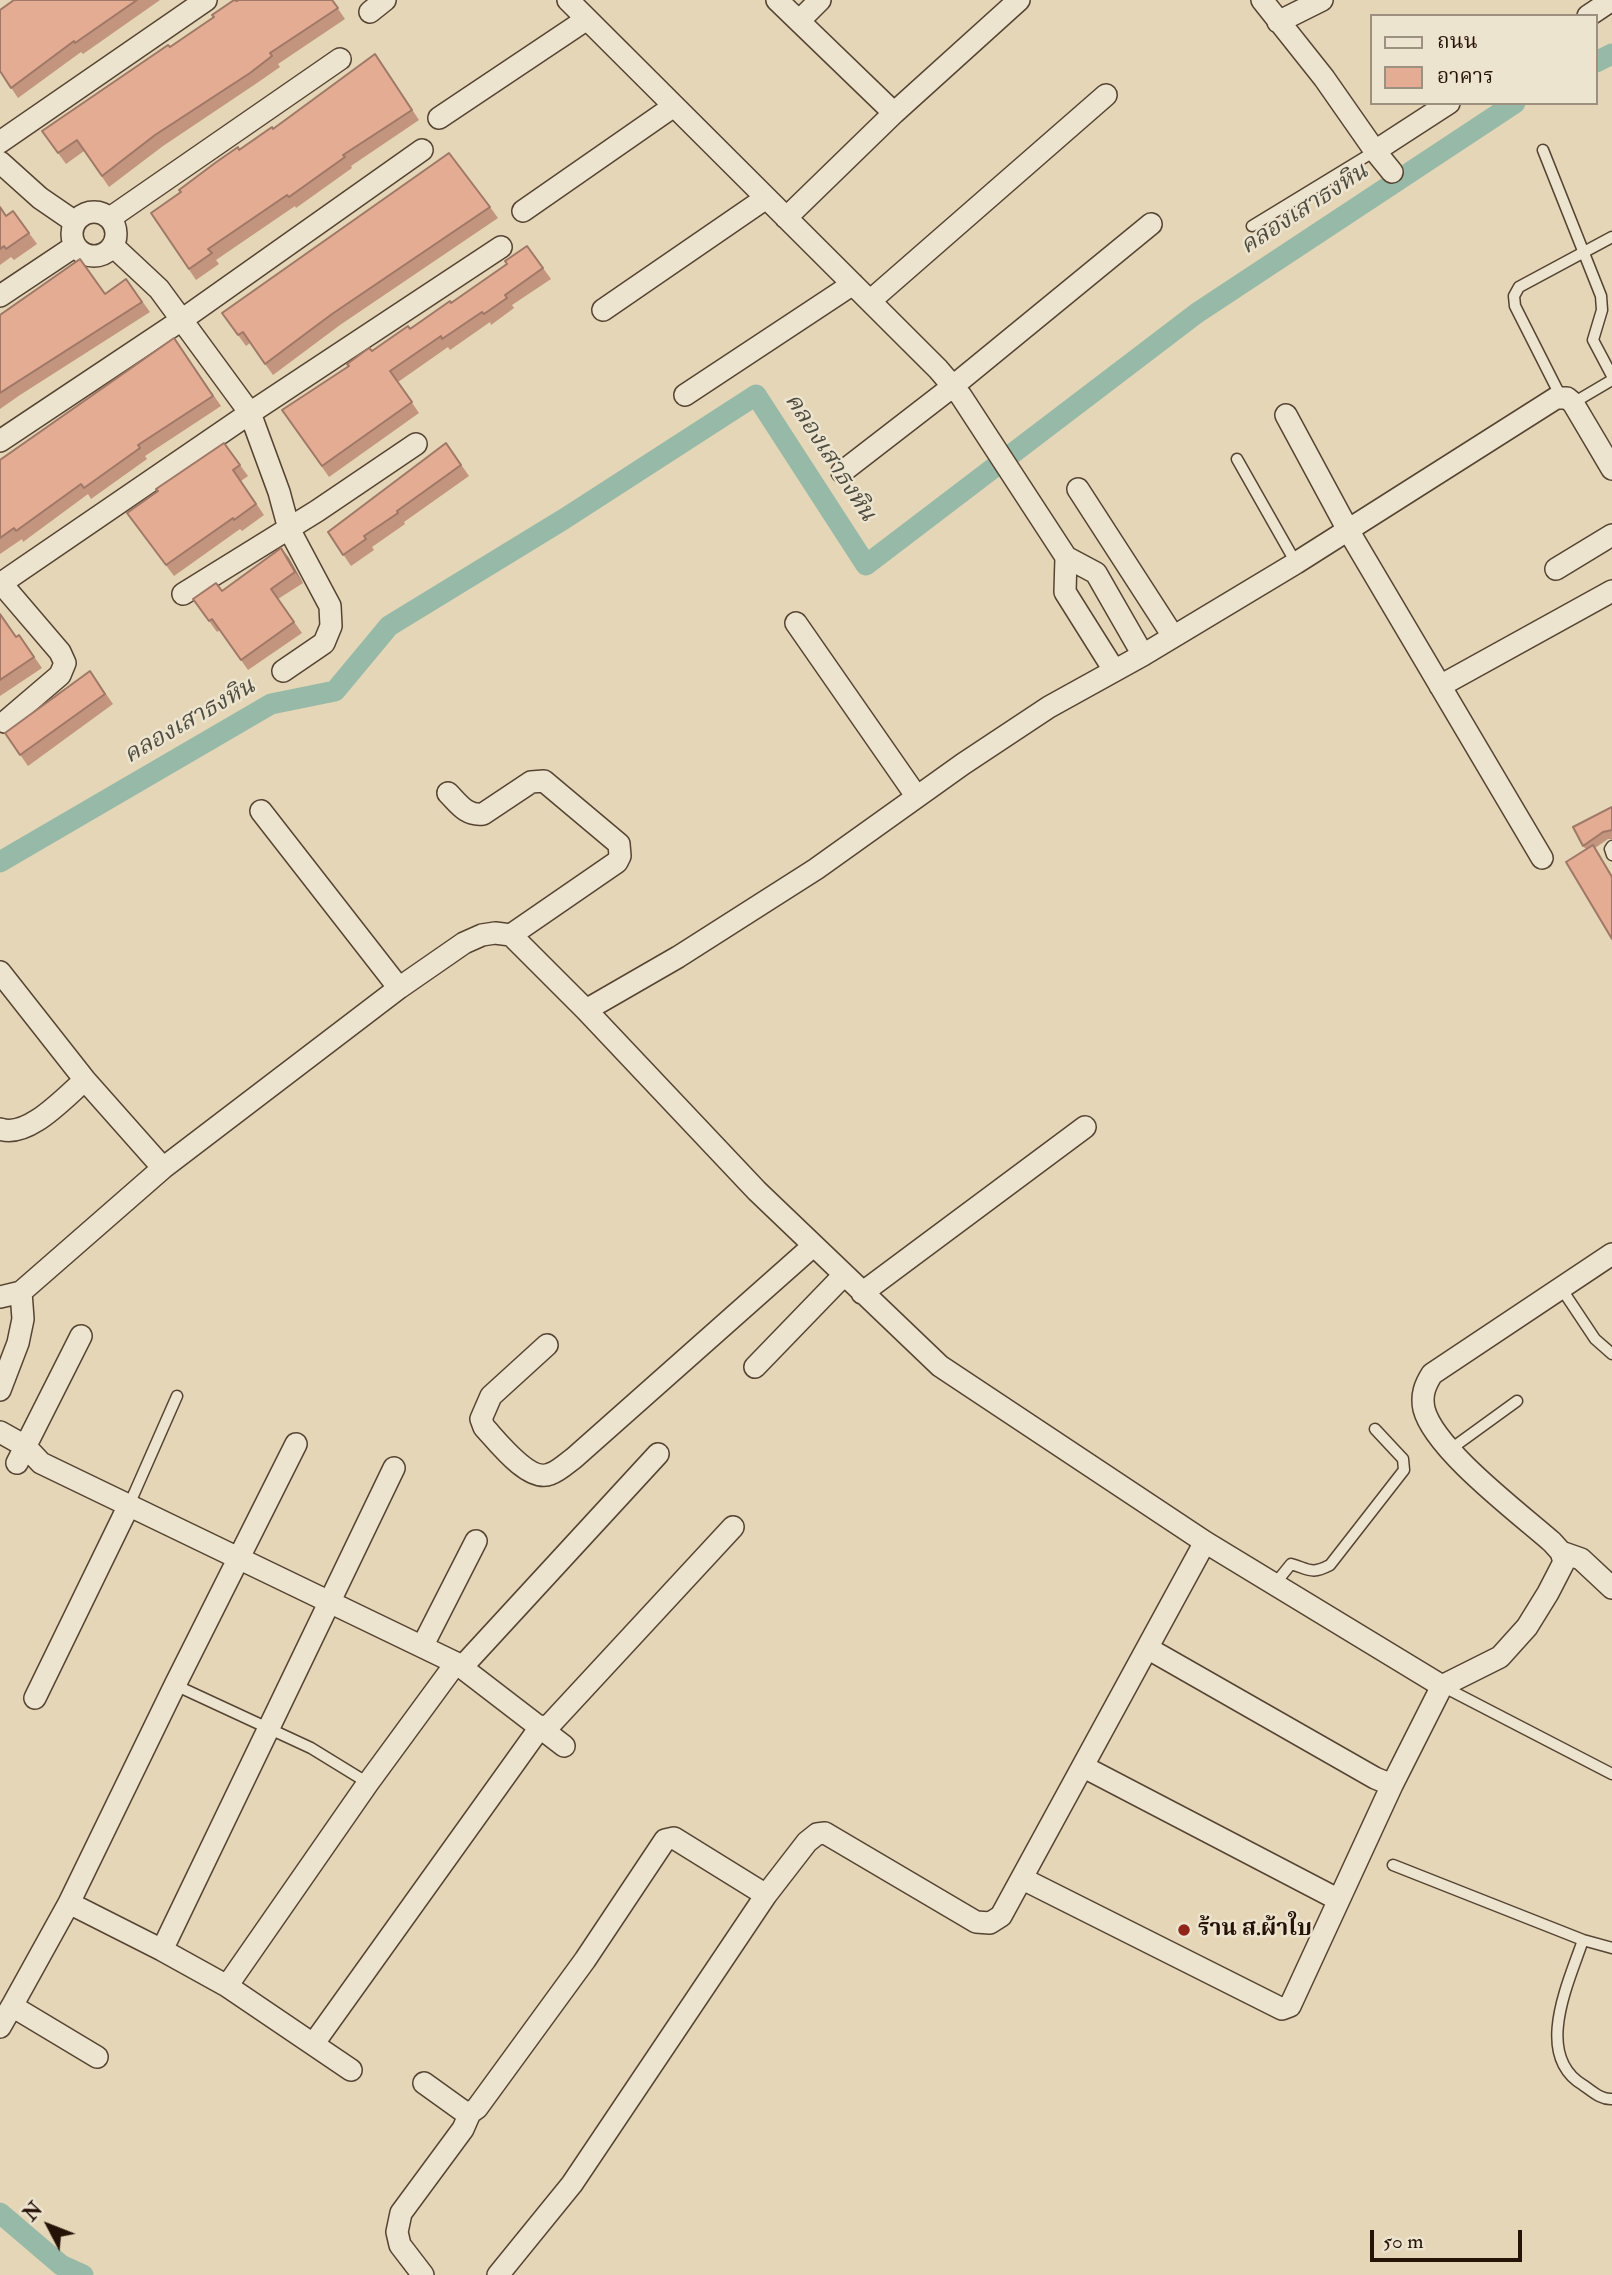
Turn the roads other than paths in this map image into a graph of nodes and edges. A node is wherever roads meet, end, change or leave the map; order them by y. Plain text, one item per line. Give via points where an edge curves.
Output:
1 (206, 0) edge
2 (568, 0) edge
3 (778, 0) edge
4 (820, 0) edge
5 (1019, 0) edge
6 (1262, 0) edge
7 (1322, 0) edge
8 (1612, 0) edge
9 (1591, 14) edge
10 (587, 19) junction
11 (799, 21) junction
12 (1278, 22) junction
13 (340, 59) dead end
14 (1106, 95) dead end
15 (1446, 105) edge
16 (674, 106) junction
17 (894, 113) junction
18 (439, 118) dead end
19 (0, 142) edge
20 (422, 150) dead end
21 (1543, 150) dead end
22 (1374, 151) junction
23 (0, 162) edge
24 (1392, 172) dead end
25 (766, 198) junction
26 (523, 211) dead end
27 (110, 218) junction
28 (786, 218) junction
29 (75, 222) junction
30 (1150, 224) dead end
31 (1252, 226) dead end
32 (1612, 237) edge
33 (75, 246) junction
34 (113, 246) junction
35 (501, 247) dead end
36 (1583, 252) junction
37 (853, 284) junction
38 (0, 296) edge
39 (870, 301) junction
40 (603, 310) dead end
41 (183, 319) junction
42 (1612, 378) edge
43 (952, 387) junction
44 (685, 395) dead end
45 (1567, 400) junction
46 (250, 413) junction
47 (1286, 415) dead end
48 (0, 441) edge
49 (416, 444) dead end
50 (1237, 459) dead end
51 (1612, 469) edge
52 (842, 472) dead end
53 (1078, 489) dead end
54 (289, 529) junction
55 (1348, 530) junction
56 (1612, 535) edge
57 (1066, 556) junction
58 (1296, 563) junction
59 (1556, 569) dead end
60 (1, 583) edge
61 (1612, 591) edge
62 (183, 594) dead end
63 (796, 622) dead end
64 (1173, 636) junction
65 (1143, 655) junction
66 (1114, 670) junction
67 (284, 671) dead end
68 (1440, 686) junction
69 (5, 722) dead end
70 (448, 793) dead end
71 (917, 797) junction
72 (261, 811) dead end
73 (1612, 846) edge
74 (1612, 855) edge
75 (1542, 858) dead end
76 (511, 935) junction
77 (0, 972) edge
78 (400, 988) junction
79 (586, 1010) junction
80 (85, 1080) junction
81 (1085, 1127) dead end
82 (0, 1129) edge
83 (163, 1168) junction
84 (813, 1246) junction
85 (1612, 1254) edge
86 (843, 1276) junction
87 (1561, 1288) junction
88 (21, 1292) junction
89 (862, 1293) junction
90 (0, 1297) edge
91 (81, 1336) dead end
92 (547, 1345) dead end
93 (1612, 1354) edge
94 (755, 1367) dead end
95 (0, 1390) edge
96 (177, 1396) dead end
97 (1517, 1401) dead end
98 (1375, 1429) dead end
99 (0, 1432) edge
100 (296, 1444) dead end
101 (1448, 1451) junction
102 (658, 1454) dead end
103 (14, 1455) edge
104 (394, 1468) dead end
105 (129, 1506) junction
106 (733, 1527) dead end
107 (476, 1541) dead end
108 (1205, 1542) junction
109 (1561, 1552) junction
110 (238, 1559) junction
111 (1274, 1585) junction
112 (1612, 1588) edge
113 (330, 1604) junction
114 (423, 1645) junction
115 (1149, 1649) junction
116 (459, 1665) junction
117 (175, 1685) junction
118 (1442, 1686) junction
119 (35, 1698) dead end
120 (543, 1728) junction
121 (270, 1729) junction
122 (564, 1746) dead end
123 (1084, 1767) junction
124 (1612, 1774) edge
125 (368, 1783) junction
126 (1392, 1785) junction
127 (1393, 1865) dead end
128 (1023, 1879) junction
129 (766, 1895) junction
130 (1339, 1900) junction
131 (69, 1903) junction
132 (1583, 1940) junction
133 (1612, 1948) edge
134 (162, 1950) junction
135 (227, 1986) junction
136 (12, 2006) junction
137 (0, 2026) edge
138 (314, 2043) junction
139 (97, 2057) dead end
140 (351, 2070) dead end
141 (424, 2083) dead end
142 (1612, 2099) edge
143 (470, 2113) junction
144 (423, 2275) edge
145 (498, 2275) edge

1 - 19 street
2 - 10 street
3 - 11 street
4 - 11 street
5 - 17 street
6 - 12 street
7 - 12 street
8 - 9 street
10 - 16 street
10 - 18 street
11 - 17 street
12 - 22 street
13 - 27 street
14 - 39 street
15 - 22 street
16 - 25 street
16 - 26 street
17 - 28 street
20 - 41 street
21 - 36 lane
22 - 24 street
22 - 31 lane
23 - 29 street
25 - 28 street
25 - 40 street
27 - 29 street via 96,211
27 - 34 street via 116,227
28 - 37 street
29 - 33 street
30 - 43 street
32 - 36 lane
33 - 34 street via 89,256 98,256
33 - 38 street
34 - 41 street
35 - 46 street
36 - 42 lane via 1601,296 1594,340
36 - 45 lane via 1519,287 1514,296 1515,306
37 - 39 street
37 - 44 street
39 - 43 street
41 - 46 street
41 - 48 street
42 - 45 lane
43 - 52 street
43 - 57 street
45 - 51 street
45 - 55 street
46 - 54 street
46 - 60 street
47 - 55 street
49 - 54 street
50 - 58 lane
53 - 64 street
54 - 62 street
54 - 67 street via 330,606 331,626 324,643
55 - 58 street
55 - 68 street
56 - 59 street
57 - 65 street via 1096,573
57 - 66 street via 1065,592
58 - 64 street
60 - 69 street via 65,663 60,675
61 - 68 street
63 - 71 street
64 - 65 street
65 - 66 street
66 - 71 street via 1049,707
68 - 75 street
70 - 76 street via 467,813 483,814 531,782 544,781 619,844 617,862
71 - 79 street via 746,915
72 - 78 street
73 - 74 lane
76 - 78 street via 482,935 464,943
76 - 79 street
77 - 80 street
78 - 83 street
79 - 84 street
80 - 82 street via 33,1124
80 - 83 street
81 - 89 street
83 - 88 street
84 - 86 street
84 - 92 street via 574,1458 541,1476 521,1465 481,1419 491,1396
85 - 87 street
86 - 89 street
86 - 94 street
87 - 93 lane via 1595,1339
87 - 101 street via 1432,1374 1423,1389 1424,1409
88 - 90 street
88 - 95 street via 23,1319 18,1343
89 - 108 street via 940,1366
91 - 103 street
96 - 105 lane
97 - 101 lane
98 - 111 lane via 1403,1459 1404,1470 1330,1565 1311,1572 1291,1563
99 - 103 street
100 - 110 street
101 - 109 street
102 - 116 street
103 - 105 street via 41,1463
104 - 113 street
105 - 110 street
105 - 119 street
106 - 120 street
107 - 114 street
108 - 111 street
108 - 115 street
109 - 112 street via 1581,1559
109 - 118 street via 1564,1562 1527,1627 1500,1657
110 - 113 street
110 - 117 street
111 - 118 street
113 - 114 street
113 - 121 street
114 - 116 street
115 - 123 street
115 - 126 street
116 - 120 street
116 - 125 street
117 - 121 lane
117 - 131 street
118 - 124 lane
118 - 126 street
120 - 122 street
120 - 138 street
121 - 125 lane
121 - 134 street
123 - 128 street
123 - 130 street
125 - 135 street
126 - 130 street
127 - 132 lane
128 - 129 street via 1001,1916 990,1923 976,1923 825,1833 807,1842
128 - 130 street via 1282,2009 1290,2006
129 - 143 street via 674,1838 665,1840 495,2087
129 - 145 street via 572,2184
131 - 134 street
131 - 136 street
132 - 133 lane
132 - 142 lane via 1556,2021 1558,2046 1572,2079
134 - 135 street
135 - 138 street
136 - 137 street
136 - 139 street
138 - 140 street
141 - 143 street
143 - 144 street via 401,2213 400,2245

